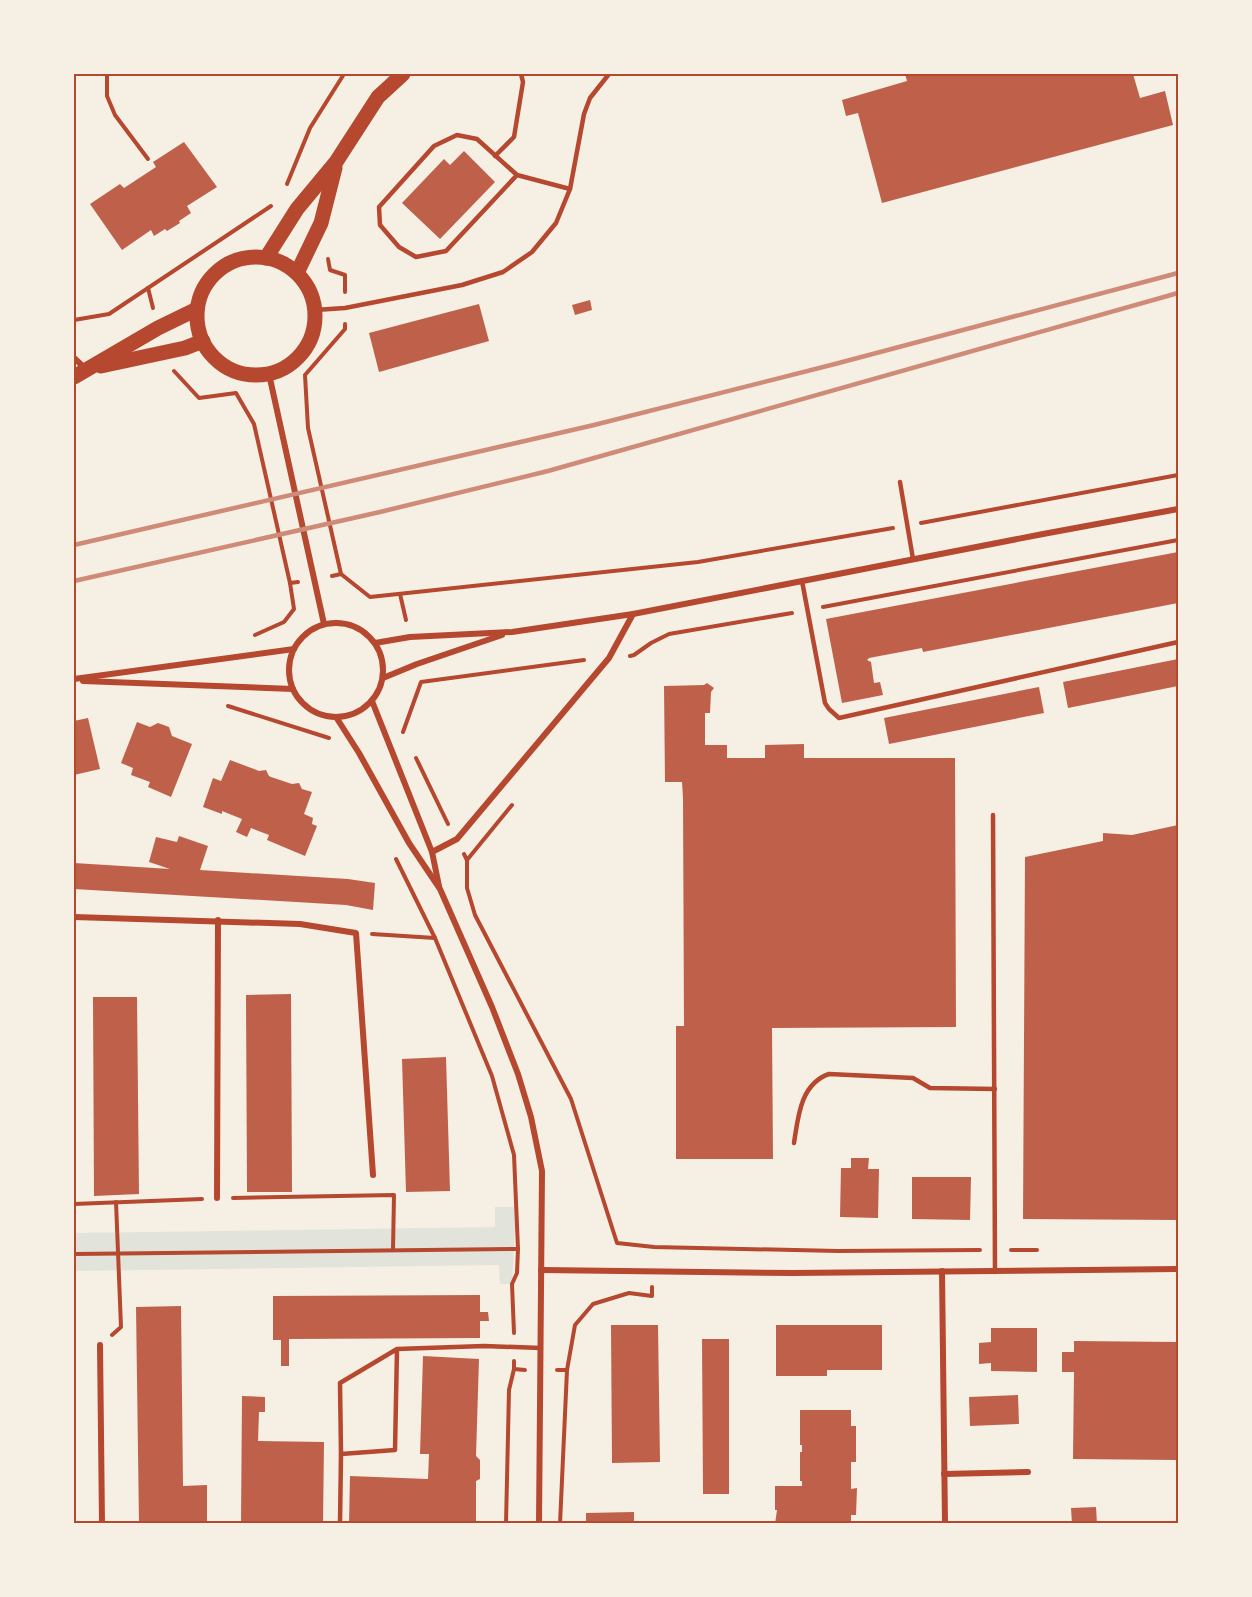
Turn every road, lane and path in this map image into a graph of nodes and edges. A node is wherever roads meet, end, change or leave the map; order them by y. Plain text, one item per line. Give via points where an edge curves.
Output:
1 (107, 74) edge
2 (344, 74) edge
3 (402, 74) edge
4 (521, 74) edge
5 (609, 74) edge
6 (495, 156) junction
7 (148, 159) dead end
8 (336, 162) junction
9 (518, 175) junction
10 (570, 189) junction
11 (285, 190) dead end
12 (280, 200) dead end
13 (267, 258) junction
14 (297, 273) junction
15 (148, 288) junction
16 (197, 309) junction
17 (315, 310) junction
18 (74, 320) edge
19 (158, 328) junction
20 (203, 341) junction
21 (162, 354) junction
22 (74, 357) edge
23 (80, 373) edge
24 (269, 374) junction
25 (308, 428) dead end
26 (1179, 475) edge
27 (900, 482) dead end
28 (1179, 509) edge
29 (909, 525) junction
30 (913, 559) junction
31 (341, 574) junction
32 (314, 579) junction
33 (802, 580) junction
34 (633, 614) junction
35 (324, 624) junction
36 (512, 632) junction
37 (1179, 642) edge
38 (375, 643) junction
39 (294, 649) junction
40 (383, 678) junction
41 (74, 680) edge
42 (293, 689) junction
43 (372, 701) junction
44 (336, 717) junction
45 (414, 753) dead end
46 (993, 815) dead end
47 (457, 839) junction
48 (432, 852) junction
49 (440, 890) junction
50 (74, 917) edge
51 (218, 920) junction
52 (356, 933) junction
53 (995, 1089) junction
54 (794, 1143) dead end
55 (372, 1175) dead end
56 (217, 1198) junction
57 (116, 1202) junction
58 (74, 1203) edge
59 (518, 1249) junction
60 (995, 1250) junction
61 (1041, 1250) dead end
62 (393, 1251) junction
63 (74, 1254) edge
64 (118, 1254) junction
65 (1179, 1269) edge
66 (541, 1270) junction
67 (942, 1271) junction
68 (996, 1272) junction
69 (652, 1296) dead end
70 (100, 1345) joint
71 (515, 1347) junction
72 (541, 1348) junction
73 (397, 1349) junction
74 (513, 1369) junction
75 (567, 1370) junction
76 (541, 1371) junction
77 (341, 1454) junction
78 (1028, 1472) dead end
79 (944, 1474) junction
80 (102, 1524) edge
81 (340, 1524) edge
82 (506, 1524) edge
83 (539, 1524) edge
84 (561, 1524) edge
85 (945, 1524) edge

1 - 7 path via 107,96 115,115
2 - 11 path via 310,128
3 - 8 main road via 378,97
4 - 6 lane via 514,137
5 - 10 lane via 590,98 584,114
6 - 9 lane
6 - 9 lane via 477,139 457,135 434,146 379,207 380,225 399,247 416,257 446,251
8 - 13 main road via 297,209
8 - 14 main road via 321,223
9 - 10 lane
10 - 17 lane via 556,223 532,252 503,272 462,285 345,308
12 - 15 path
13 - 14 main road
13 - 16 main road via 247,257 229,263 213,275 202,291
14 - 17 main road via 307,284
15 - 18 path via 110,314
15 - 19 path
16 - 19 main road
16 - 20 main road
17 - 24 main road via 313,334 304,351 291,364
19 - 23 main road
20 - 21 main road
20 - 24 main road via 223,365 237,372
21 - 23 main road
21 - 32 path via 199,398 236,393 254,424 290,583
22 - 23 street
24 - 32 street
25 - 31 path
26 - 29 path
27 - 29 lane
28 - 30 street
29 - 30 lane
29 - 31 path via 698,562 370,597
30 - 33 street
31 - 32 path
32 - 35 street
33 - 34 street
33 - 37 lane via 825,703 839,718
34 - 36 street
34 - 47 street via 609,658
35 - 38 street via 352,626
35 - 39 street via 301,638
36 - 38 street via 410,637
36 - 40 street
38 - 40 street via 382,660
39 - 41 street
39 - 42 street via 289,662
40 - 43 street
41 - 42 street
42 - 44 street via 310,710
43 - 44 street via 350,716
43 - 48 street
44 - 49 street
45 - 47 path
46 - 53 lane
47 - 48 street
47 - 60 path via 467,860 467,888 475,915 571,1099 617,1243 838,1251
48 - 49 street
49 - 66 street via 492,1007 531,1117 542,1171
50 - 51 street
51 - 52 street via 300,924
51 - 56 street
52 - 55 street
52 - 59 path via 435,938 492,1076 505,1120 517,1184
53 - 54 lane via 930,1088 913,1078 829,1074 818,1079 807,1092
53 - 60 lane
56 - 57 path
56 - 62 path via 394,1195
57 - 58 path
57 - 64 path
59 - 62 path
59 - 71 path via 517,1273 512,1284
60 - 61 path
60 - 68 lane
62 - 64 path
63 - 64 path
64 - 70 path via 121,1327
65 - 68 street
66 - 67 street
66 - 72 street
67 - 68 street
67 - 79 street
69 - 75 path via 629,1293 593,1304 575,1325
70 - 80 street
71 - 72 lane
71 - 73 lane
71 - 74 path
72 - 76 street
73 - 77 lane via 340,1383
73 - 77 lane via 395,1450
74 - 76 path
74 - 82 path via 509,1390
75 - 76 path
75 - 84 path
76 - 83 street
77 - 81 lane
78 - 79 street
79 - 85 street

